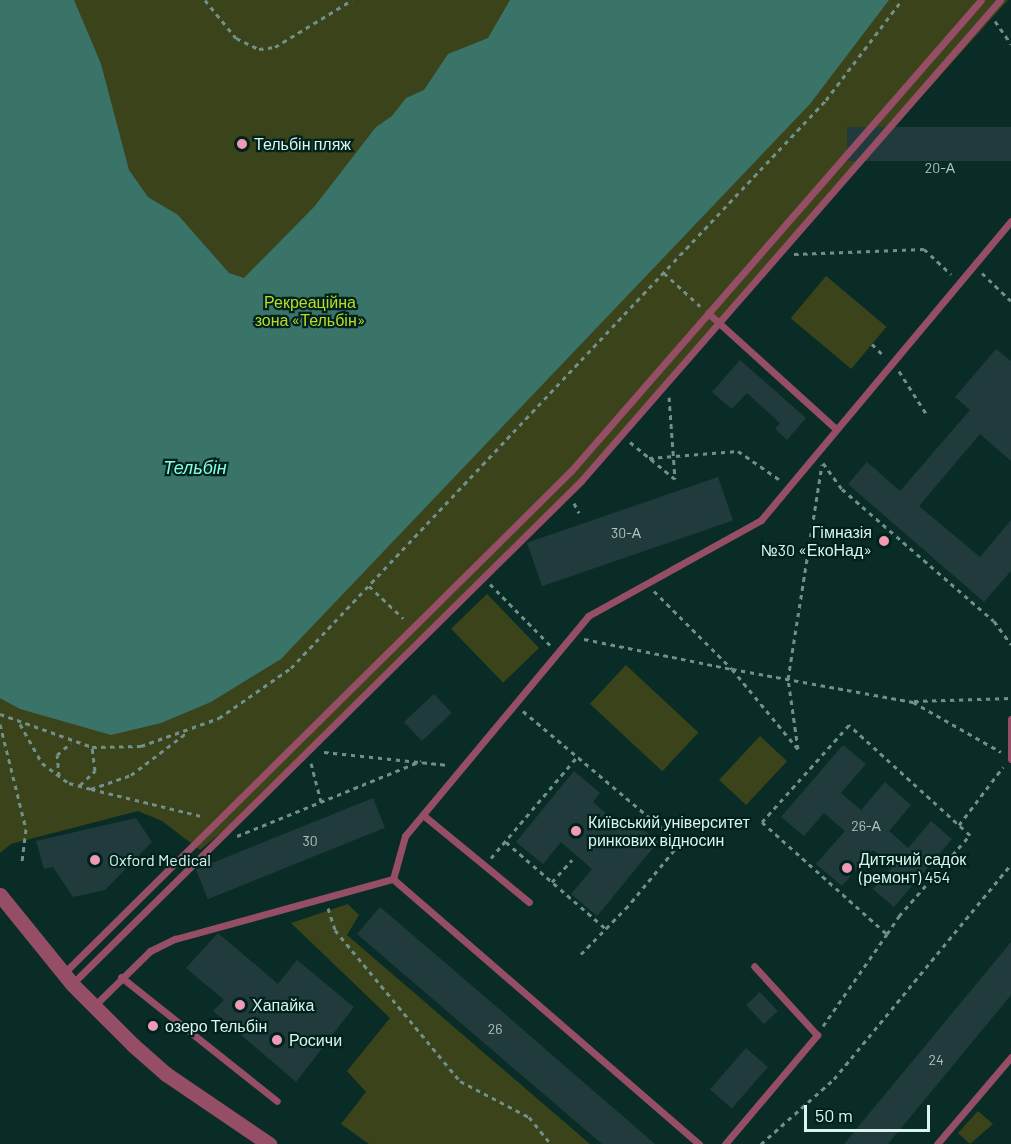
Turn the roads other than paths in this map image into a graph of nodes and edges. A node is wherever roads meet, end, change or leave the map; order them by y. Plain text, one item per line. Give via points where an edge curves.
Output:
1 (981, 0) edge
2 (1000, 0) edge
3 (1011, 221) edge
4 (708, 313) junction
5 (718, 322) junction
6 (837, 429) junction
7 (1011, 718) edge
8 (1010, 758) edge
9 (423, 815) junction
10 (393, 879) junction
11 (0, 895) edge
12 (529, 902) dead end
13 (754, 966) dead end
14 (121, 977) junction
15 (68, 978) junction
16 (93, 1007) junction
17 (1011, 1057) edge
18 (277, 1101) dead end
19 (269, 1144) edge
20 (699, 1144) edge
21 (725, 1144) edge
22 (937, 1144) edge

1 - 4 lane
2 - 5 lane
3 - 6 lane
4 - 5 lane
4 - 15 lane via 571,471 220,818
5 - 6 lane
5 - 15 lane via 621,434 485,579 230,828
6 - 9 lane via 761,520 588,616
7 - 8 lane
9 - 10 lane via 405,836
9 - 12 lane
10 - 14 lane via 175,939 150,951
10 - 20 lane
11 - 15 street
13 - 21 lane via 817,1035
14 - 16 lane
14 - 18 lane
15 - 16 street
16 - 19 street via 166,1074
17 - 22 lane

